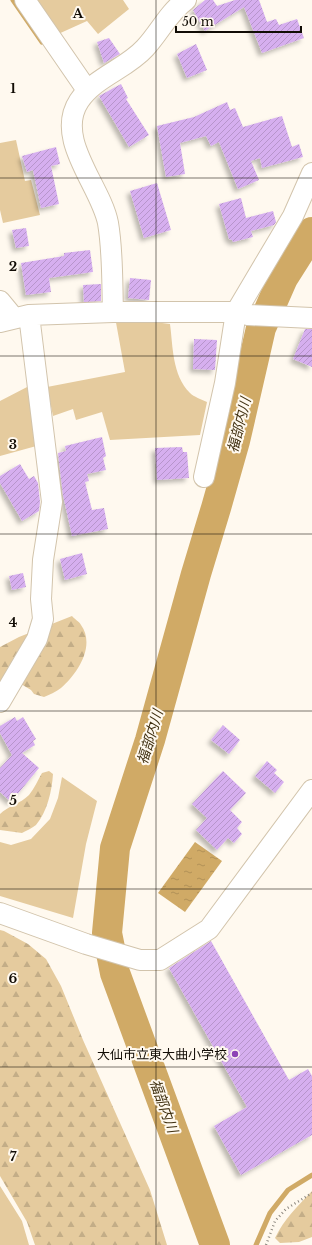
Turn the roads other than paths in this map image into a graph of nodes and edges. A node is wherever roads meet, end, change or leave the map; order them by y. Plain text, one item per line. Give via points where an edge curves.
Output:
1 (25, 0) edge
2 (179, 2) edge
3 (87, 90) junction
4 (312, 173) edge
5 (0, 301) edge
6 (113, 312) junction
7 (242, 313) junction
8 (14, 318) edge
9 (309, 318) edge
10 (204, 477) dead end
11 (0, 702) edge
12 (312, 790) edge
13 (0, 913) edge

1 - 3 street
2 - 3 street via 145,48
3 - 6 street via 78,103 72,130 75,148 103,204 108,222 111,239
4 - 7 street
5 - 8 street
6 - 7 street
6 - 8 street
7 - 9 street
7 - 10 street
8 - 11 street via 52,502 43,560 43,619 37,639
12 - 13 street via 209,929 160,960 140,960 86,944

